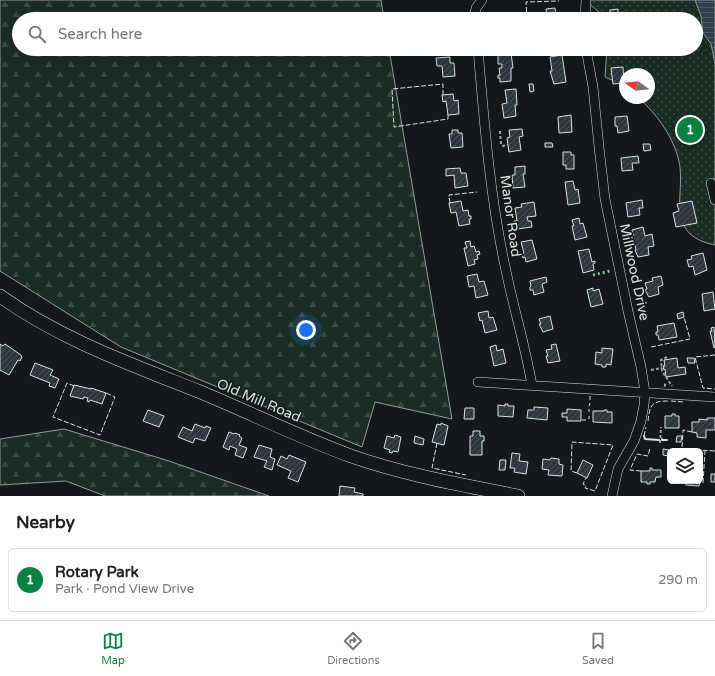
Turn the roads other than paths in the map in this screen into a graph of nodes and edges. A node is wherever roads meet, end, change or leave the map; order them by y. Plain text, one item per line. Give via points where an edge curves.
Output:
1 (482, 0) edge
2 (586, 0) edge
3 (475, 12) edge
4 (585, 12) edge
5 (479, 56) edge
6 (587, 56) edge
7 (711, 183) dead end
8 (715, 200) edge
9 (0, 296) edge
10 (478, 382) dead end
11 (532, 385) junction
12 (644, 392) junction
13 (715, 397) edge
14 (476, 492) edge
15 (518, 496) edge
16 (612, 496) edge

1 - 3 street
2 - 4 street
5 - 11 street, Manor Road via 504,266 524,341
6 - 12 street, Millwood Drive via 607,207 642,367
7 - 8 street
9 - 14 main road, Old Mill Road via 31,317 74,340 245,410 313,441 375,464
10 - 11 street
11 - 12 street
12 - 13 street
12 - 16 street, Millwood Drive via 641,421 634,441 618,469
14 - 15 main road, Old Mill Road

